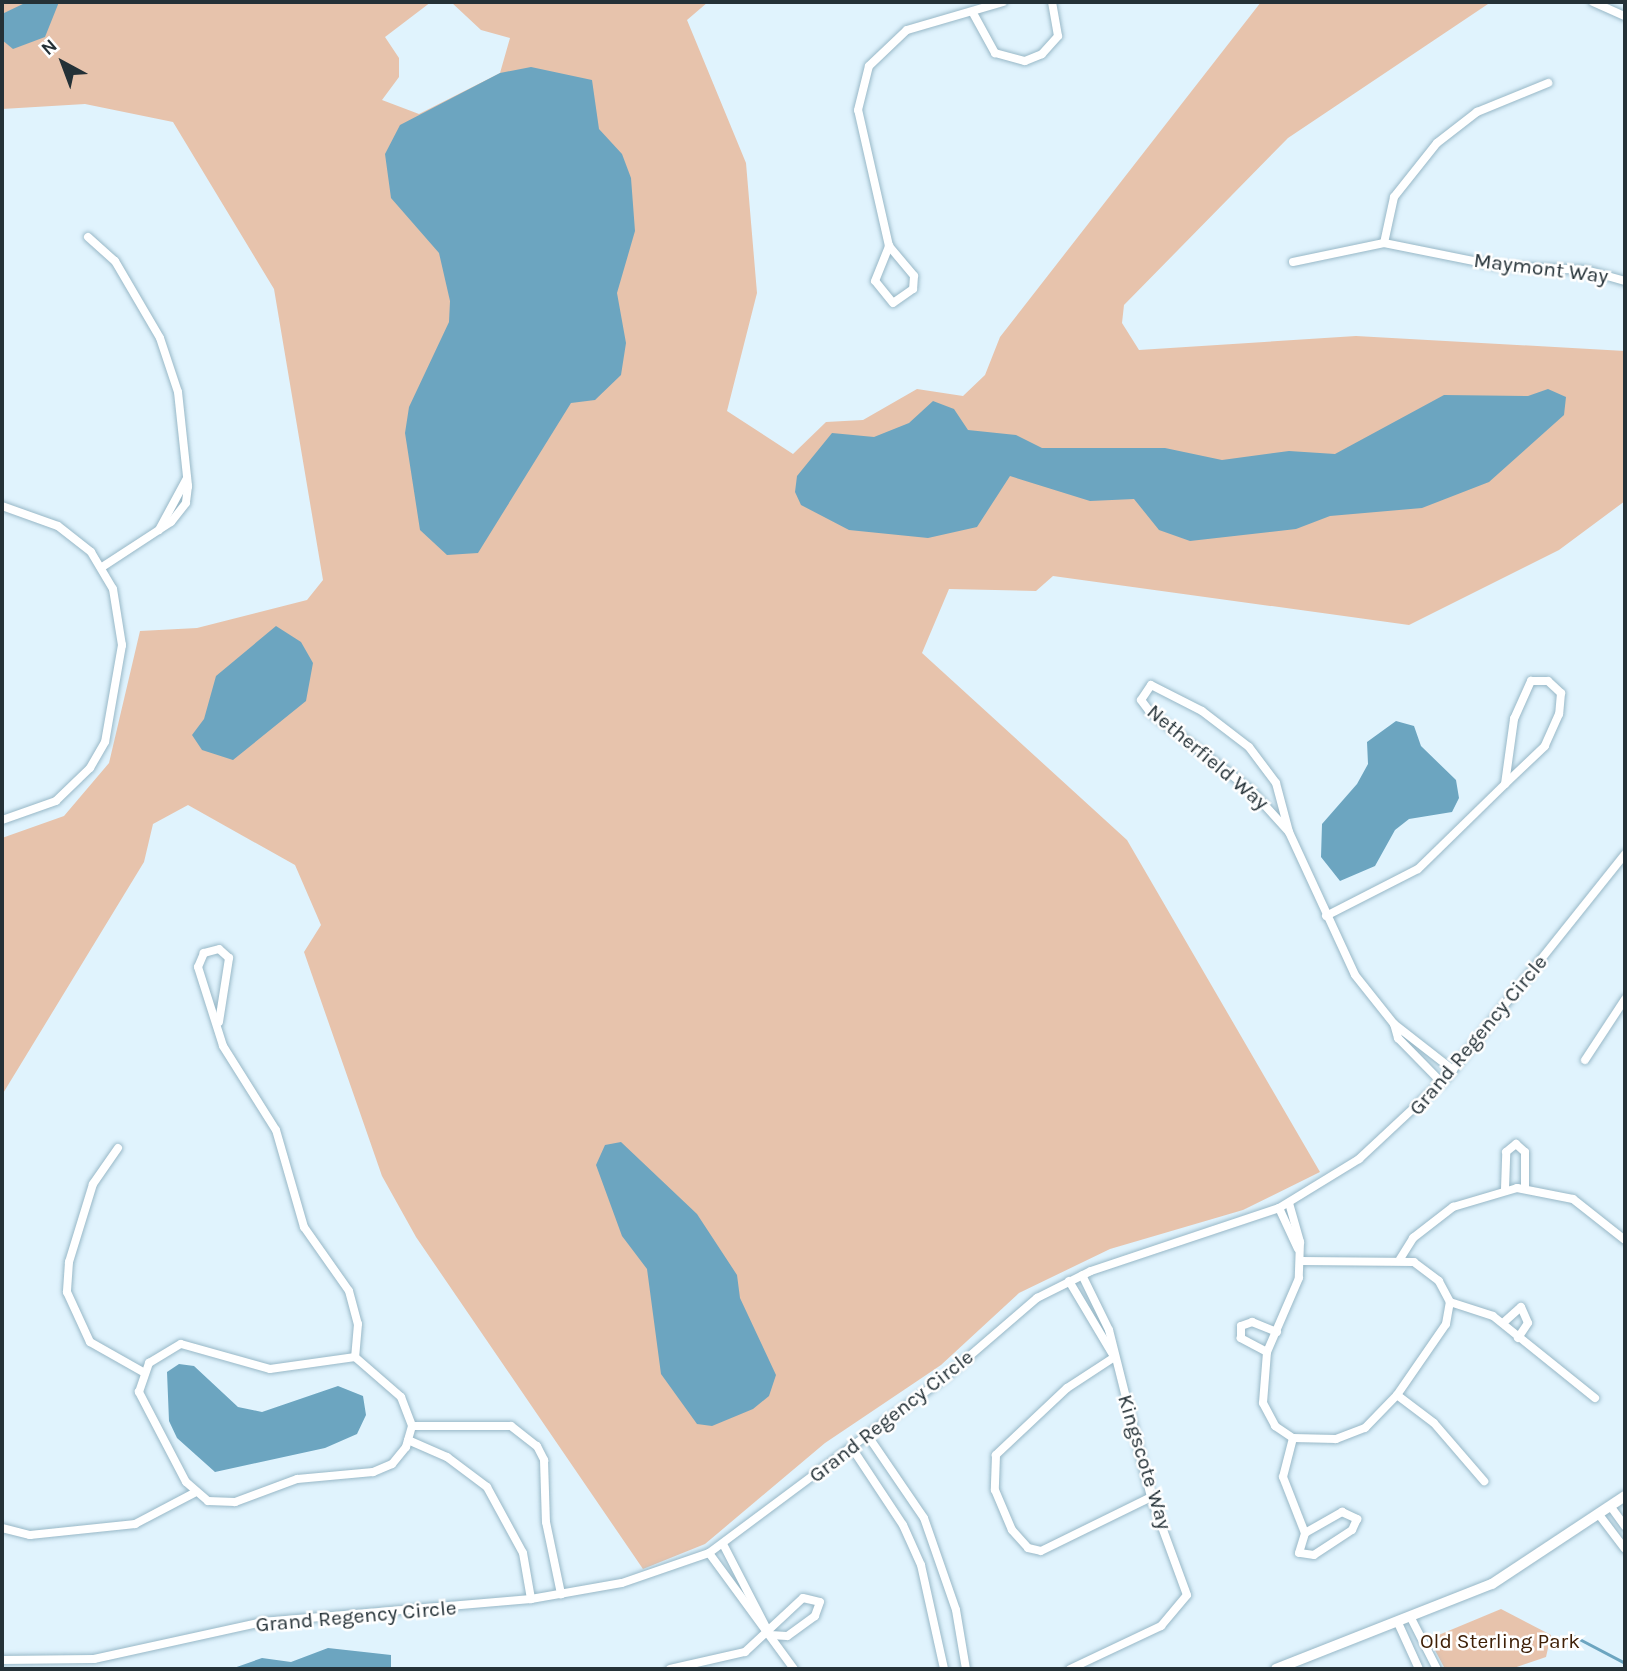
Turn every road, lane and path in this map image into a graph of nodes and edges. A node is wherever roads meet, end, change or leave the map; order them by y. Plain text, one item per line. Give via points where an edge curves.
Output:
1 (1003, 2) edge
2 (1052, 2) edge
3 (1593, 2) edge
4 (973, 13) junction
5 (1625, 16) edge
6 (1548, 83) dead end
7 (88, 237) dead end
8 (1384, 243) junction
9 (889, 246) junction
10 (1293, 262) dead end
11 (1625, 281) edge
12 (187, 478) junction
13 (2, 506) edge
14 (159, 530) junction
15 (102, 567) junction
16 (1505, 784) junction
17 (2, 820) edge
18 (1289, 832) junction
19 (1625, 854) edge
20 (1326, 916) junction
21 (1624, 1003) edge
22 (219, 1022) junction
23 (1394, 1024) junction
24 (1585, 1060) dead end
25 (1453, 1070) junction
26 (1442, 1083) junction
27 (118, 1148) dead end
28 (1525, 1188) junction
29 (1505, 1189) junction
30 (1289, 1203) junction
31 (1279, 1208) junction
32 (1625, 1240) edge
33 (1298, 1249) junction
34 (1400, 1259) junction
35 (1301, 1261) junction
36 (1082, 1275) junction
37 (1069, 1281) junction
38 (1450, 1302) junction
39 (1503, 1323) junction
40 (1277, 1332) junction
41 (1518, 1338) junction
42 (1267, 1352) junction
43 (1112, 1355) junction
44 (355, 1357) junction
45 (142, 1372) junction
46 (1397, 1395) junction
47 (1595, 1398) dead end
48 (412, 1426) junction
49 (868, 1436) junction
50 (1293, 1438) junction
51 (408, 1440) junction
52 (852, 1448) junction
53 (1484, 1482) dead end
54 (194, 1493) junction
55 (1625, 1496) edge
56 (1151, 1497) junction
57 (1611, 1507) junction
58 (1600, 1516) junction
59 (1625, 1526) edge
60 (2, 1528) edge
61 (1305, 1533) junction
62 (723, 1544) junction
63 (1625, 1549) edge
64 (709, 1553) junction
65 (561, 1594) junction
66 (531, 1599) junction
67 (1412, 1620) junction
68 (1399, 1625) junction
69 (770, 1635) junction
70 (2, 1660) edge
71 (670, 1669) edge
72 (794, 1669) edge
73 (944, 1669) edge
74 (966, 1669) edge
75 (1070, 1669) edge
76 (1276, 1669) edge
77 (1419, 1669) edge
78 (1437, 1669) edge

1 - 4 street
2 - 4 street via 1058,36 1042,54 1025,61 995,53
3 - 5 street
4 - 9 street via 890,40 863,79 858,110
6 - 8 street via 1477,112 1437,143 1394,197
7 - 12 street via 115,261 160,338 178,392
8 - 10 street, Maymont Way
8 - 11 street, Maymont Way via 1498,266 1586,270
9 - 9 street via 875,281 893,303 913,289 914,276
12 - 14 street
12 - 14 street via 186,503
13 - 15 street via 58,526
14 - 15 street
15 - 17 street via 117,604 122,645 105,742 90,768 56,801
16 - 16 street via 1551,735 1560,693 1548,681 1531,681 1523,690
16 - 20 street via 1418,869
18 - 18 street, Netherfield Way via 1251,790 1150,712 1142,690 1164,690 1236,734 1276,783
18 - 20 street, Netherfield Way
19 - 25 street, Grand Regency Circle
20 - 23 street, Netherfield Way via 1355,975
21 - 24 street
22 - 22 street via 229,958 219,949 204,953 198,967
22 - 44 street via 230,1062 280,1141 299,1216 354,1302
23 - 25 street, Netherfield Way
23 - 26 street, Netherfield Way via 1398,1038
25 - 26 street, Grand Regency Circle
26 - 30 street, Grand Regency Circle via 1380,1143
27 - 45 street via 93,1184 69,1262 67,1292 90,1342
28 - 29 street
28 - 29 street via 1525,1152 1516,1144 1506,1152
28 - 32 street via 1584,1204
29 - 34 street via 1453,1207 1413,1238
30 - 31 street, Grand Regency Circle
30 - 33 street
31 - 33 street
31 - 36 street, Grand Regency Circle
33 - 35 street
34 - 35 street
34 - 38 street via 1432,1274
35 - 40 street via 1296,1293
36 - 37 street, Grand Regency Circle
36 - 43 street, Kingscote Way via 1109,1330
37 - 43 street, Kingscote Way
37 - 49 street, Grand Regency Circle via 1016,1313
38 - 39 street
38 - 46 street via 1446,1324
39 - 41 street
39 - 41 street via 1521,1307 1528,1323
40 - 42 street
40 - 42 street via 1252,1322 1241,1325 1241,1338
41 - 47 street
42 - 50 street via 1263,1403 1275,1426
43 - 56 street, Kingscote Way
43 - 56 street via 1067,1388 1003,1448 992,1468 995,1490 1012,1530 1028,1548 1041,1551
44 - 45 street via 270,1369 181,1344 156,1354
44 - 48 street via 394,1386
45 - 54 street via 142,1405
46 - 50 street via 1349,1436
46 - 53 street via 1434,1423
48 - 51 street
48 - 65 street via 511,1426 537,1446 546,1470 546,1522
49 - 52 street, Grand Regency Circle
49 - 74 street via 924,1518 956,1610
50 - 61 street via 1283,1477
51 - 54 street via 392,1464 373,1472 297,1479 235,1502
51 - 66 street via 455,1462 487,1487 523,1553
52 - 62 street, Grand Regency Circle
52 - 73 street via 903,1525 921,1565
54 - 60 street via 135,1524 30,1535
55 - 57 street
56 - 75 street, Kingscote Way via 1186,1581 1180,1611 1139,1639
57 - 58 street
57 - 59 street
58 - 63 street
58 - 67 street via 1492,1584
61 - 61 street via 1342,1512 1357,1519 1352,1530 1305,1557 1298,1543
62 - 64 street, Grand Regency Circle
62 - 69 street
64 - 65 street, Grand Regency Circle via 622,1583
64 - 69 street
65 - 66 street, Grand Regency Circle
66 - 70 street, Grand Regency Circle via 262,1622 94,1659
67 - 68 street
67 - 78 street
68 - 76 street
68 - 77 street
69 - 69 street via 776,1620 803,1598 820,1602 814,1616 788,1636
69 - 71 street via 745,1652
69 - 72 street

